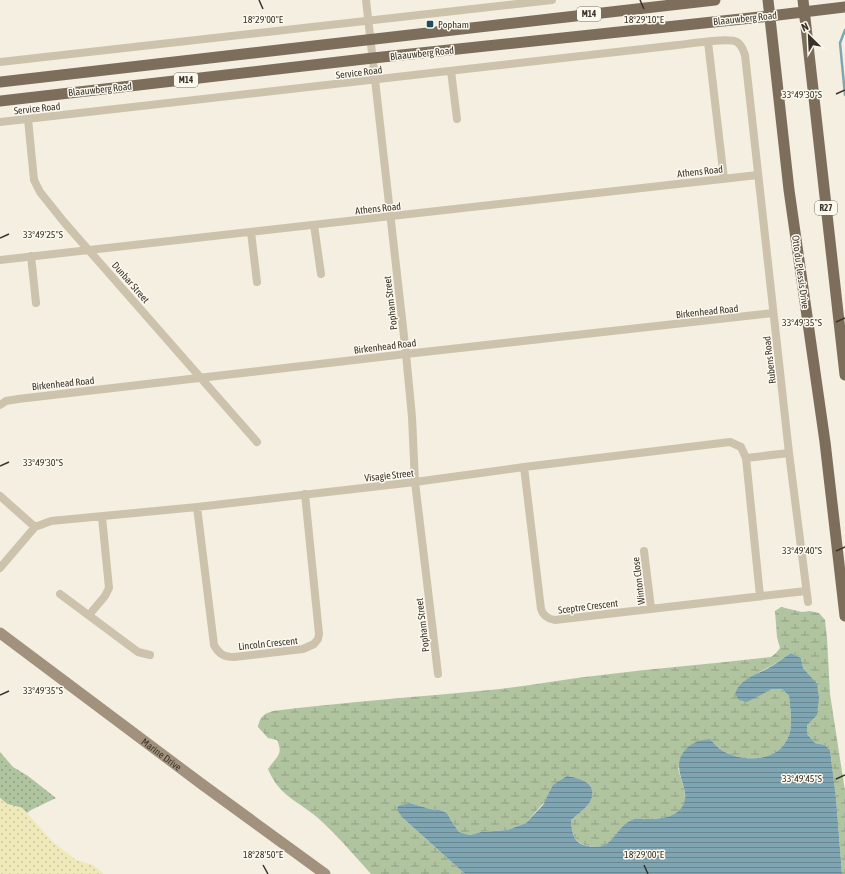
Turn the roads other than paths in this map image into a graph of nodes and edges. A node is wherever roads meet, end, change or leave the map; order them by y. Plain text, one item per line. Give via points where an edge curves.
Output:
1 (366, 0) edge
2 (552, 0) edge
3 (716, 0) edge
4 (768, 0) edge
5 (803, 0) edge
6 (845, 7) edge
7 (805, 11) junction
8 (770, 16) junction
9 (368, 20) junction
10 (370, 40) junction
11 (708, 42) junction
12 (742, 46) joint
13 (373, 58) junction
14 (0, 62) edge
15 (451, 71) junction
16 (375, 80) junction
17 (0, 82) edge
18 (0, 101) edge
19 (28, 119) junction
20 (457, 119) dead end
21 (0, 122) edge
22 (758, 175) junction
23 (724, 179) junction
24 (390, 216) junction
25 (314, 225) junction
26 (251, 232) junction
27 (90, 249) junction
28 (31, 256) junction
29 (0, 260) edge
30 (320, 274) dead end
31 (256, 282) dead end
32 (36, 303) dead end
33 (773, 313) junction
34 (406, 354) junction
35 (845, 375) edge
36 (201, 378) junction
37 (0, 404) edge
38 (257, 442) dead end
39 (789, 453) junction
40 (746, 458) junction
41 (524, 467) junction
42 (415, 482) junction
43 (305, 494) junction
44 (0, 496) edge
45 (197, 507) junction
46 (102, 516) junction
47 (35, 527) junction
48 (644, 550) dead end
49 (0, 568) edge
50 (806, 591) junction
51 (60, 594) dead end
52 (760, 596) junction
53 (808, 602) dead end
54 (652, 608) junction
55 (89, 615) junction
56 (845, 616) edge
57 (0, 633) edge
58 (150, 655) dead end
59 (438, 674) dead end
60 (325, 874) edge

1 - 9 street, Popham Street
2 - 9 street
3 - 10 main road, Blaauwberg Road / M14
4 - 8 main road, Otto du Plessis Drive
5 - 7 main road, R27
6 - 7 main road, Blaauwberg Road / M14
7 - 8 main road, Blaauwberg Road / M14
7 - 35 main road, R27
8 - 13 main road, Blaauwberg Road / M14
8 - 56 main road, Otto du Plessis Drive
9 - 10 street, Popham Street
9 - 14 street
10 - 13 street, Popham Street
10 - 17 main road, Blaauwberg Road / M14
11 - 12 street, Service Road via 731,40
11 - 15 street, Service Road
11 - 23 street
12 - 22 street, Rubens Road
13 - 16 street, Popham Street
13 - 18 main road, Blaauwberg Road / M14
15 - 16 street, Service Road
15 - 20 street
16 - 19 street, Service Road
16 - 24 street, Popham Street
19 - 21 street, Service Road
19 - 27 street, Dunbar Street via 34,180 46,200
22 - 23 street, Athens Road
22 - 33 street, Rubens Road
23 - 24 street, Athens Road
24 - 25 street, Athens Road
24 - 34 street, Popham Street
25 - 26 street, Athens Road
25 - 30 street
26 - 27 street, Athens Road
26 - 31 street
27 - 28 street, Athens Road
27 - 36 street, Dunbar Street
28 - 29 street, Athens Road
28 - 32 street
33 - 34 street, Birkenhead Road
33 - 39 street, Rubens Road
34 - 36 street, Birkenhead Road
34 - 42 street, Popham Street
36 - 37 street, Birkenhead Road via 15,399
36 - 38 street, Dunbar Street
39 - 40 street
39 - 50 street, Rubens Road
40 - 41 street, Visagie Street via 741,447 730,442
40 - 52 street
41 - 42 street, Visagie Street
41 - 54 street, Sceptre Crescent via 541,609 544,616 556,620
42 - 43 street, Visagie Street
42 - 59 street, Popham Street
43 - 45 street, Visagie Street
43 - 45 street, Lincoln Crescent via 319,627 318,639 303,649 234,657 226,657 218,652 214,645
44 - 47 street
45 - 46 street, Visagie Street
46 - 47 street, Visagie Street via 51,522
46 - 55 street via 108,588 105,596
47 - 49 street
48 - 54 street, Winton Close
50 - 52 street, Sceptre Crescent
50 - 53 street, Rubens Road
51 - 55 street
52 - 54 street, Sceptre Crescent
55 - 58 street via 138,652
57 - 60 main road, Marine Drive

